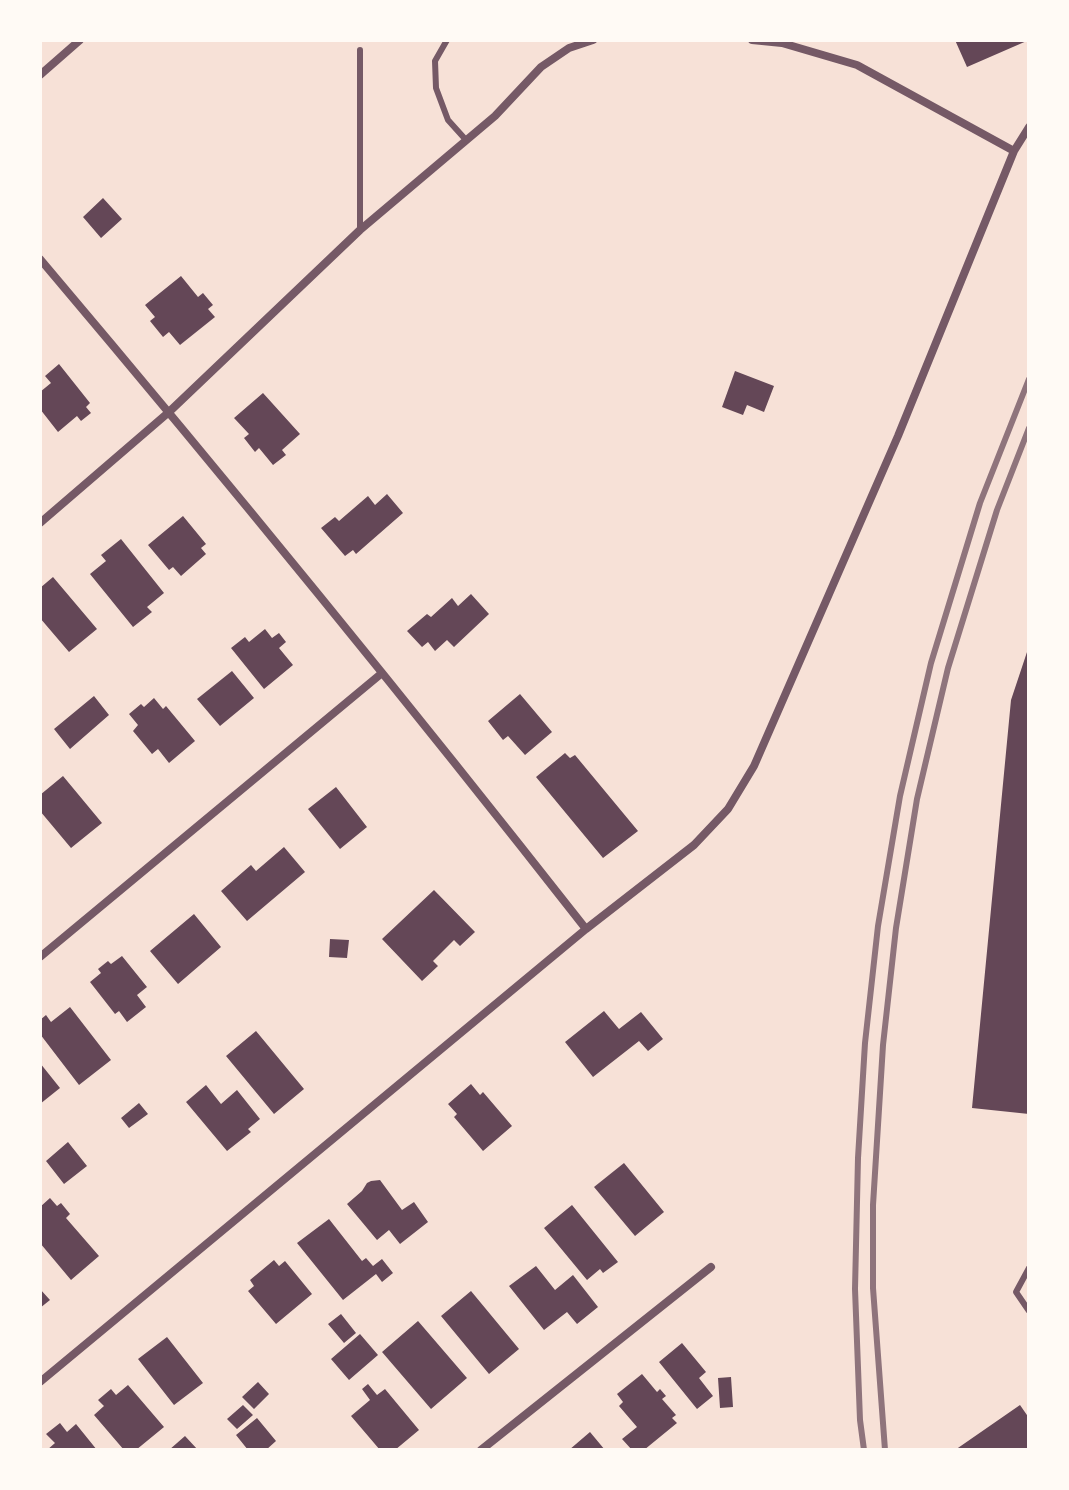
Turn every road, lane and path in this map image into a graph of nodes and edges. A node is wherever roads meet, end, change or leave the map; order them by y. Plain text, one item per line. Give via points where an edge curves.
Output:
1 (80, 40) edge
2 (447, 40) edge
3 (593, 40) edge
4 (752, 40) edge
5 (360, 50) dead end
6 (40, 75) edge
7 (1029, 127) edge
8 (466, 140) junction
9 (1014, 151) junction
10 (360, 230) junction
11 (40, 259) edge
12 (169, 412) junction
13 (40, 523) edge
14 (382, 673) junction
15 (586, 929) junction
16 (40, 957) edge
17 (711, 1267) dead end
18 (1029, 1268) edge
19 (1029, 1311) edge
20 (40, 1382) edge
21 (481, 1450) edge

1 - 6 street
2 - 8 lane via 435,61 436,88 448,120
3 - 8 street via 541,67
4 - 9 street via 782,43 857,65
5 - 10 lane
7 - 9 street
8 - 10 street
9 - 15 street via 898,436 754,766 705,835
10 - 12 street
11 - 12 street
12 - 13 street
12 - 14 street
14 - 15 street
14 - 16 street
15 - 20 street
17 - 21 street
18 - 19 lane via 1016,1292

